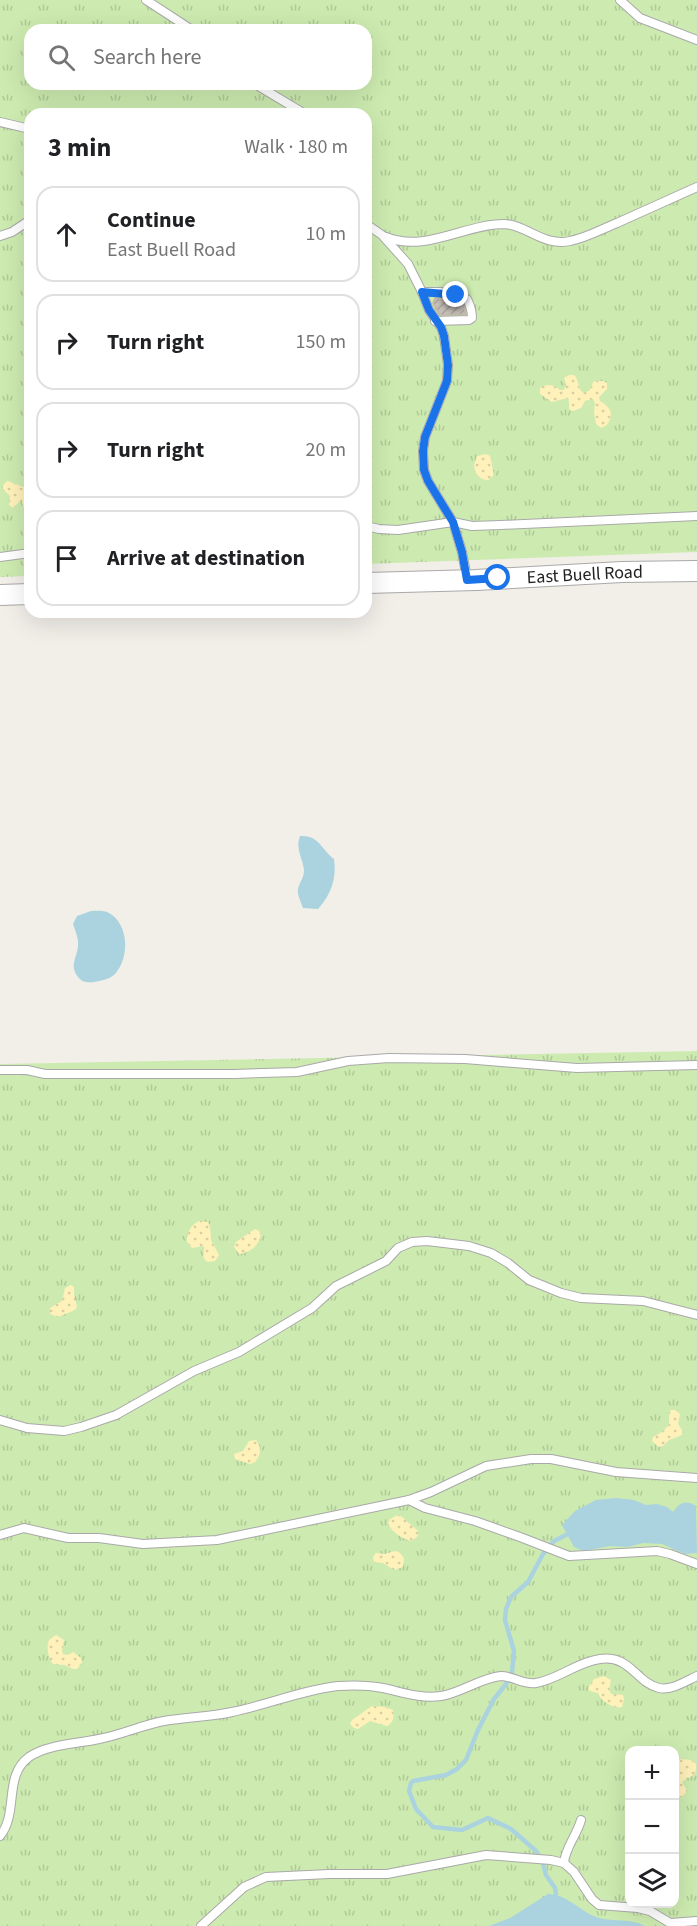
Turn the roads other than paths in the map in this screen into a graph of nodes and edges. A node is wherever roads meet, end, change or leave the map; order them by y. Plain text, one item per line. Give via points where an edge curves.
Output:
1 (146, 0) edge
2 (620, 0) edge
3 (183, 24) edge
4 (697, 40) edge
5 (265, 90) edge
6 (294, 108) edge
7 (0, 122) edge
8 (24, 128) edge
9 (697, 187) edge
10 (24, 224) edge
11 (372, 230) edge
12 (382, 235) junction
13 (0, 236) edge
14 (422, 292) junction
15 (435, 321) junction
16 (697, 516) edge
17 (453, 522) junction
18 (372, 527) edge
19 (24, 554) edge
20 (0, 557) edge
21 (697, 571) edge
22 (467, 580) junction
23 (372, 583) edge
24 (24, 594) edge
25 (0, 595) edge
26 (697, 1065) edge
27 (0, 1070) edge
28 (697, 1315) edge
29 (0, 1420) edge
30 (697, 1478) edge
31 (409, 1500) junction
32 (0, 1535) edge
33 (697, 1564) edge
34 (697, 1676) edge
35 (581, 1820) dead end
36 (0, 1836) edge
37 (564, 1863) junction
38 (697, 1921) edge
39 (201, 1926) edge

1 - 3 lane
2 - 4 lane via 640,18
5 - 6 lane
7 - 8 lane
9 - 12 lane via 570,241 549,241 506,224 414,242
10 - 13 lane
11 - 12 lane
12 - 14 lane via 408,264
14 - 15 lane
14 - 15 lane via 456,295 467,299 470,305 469,320
15 - 17 lane via 444,336 447,381 425,437 424,470
16 - 17 lane via 472,526
17 - 18 lane via 398,530
17 - 22 lane
19 - 20 lane
21 - 22 street, East Buell Road
22 - 23 street, East Buell Road
24 - 25 street
26 - 27 lane via 577,1068 465,1059 389,1058 348,1061 297,1072 234,1074 45,1074
28 - 29 lane via 643,1301 581,1298 561,1293 529,1280 491,1253 427,1240 411,1242 336,1286 312,1308 239,1352 201,1368 116,1415 64,1431 27,1428
30 - 31 lane via 616,1472 551,1459 531,1460 486,1466
31 - 32 lane via 217,1540 143,1544 68,1538 24,1527
31 - 33 lane via 569,1556 657,1551
34 - 36 lane via 659,1688 621,1661 608,1658 586,1662 538,1683 503,1676 445,1696 430,1697 369,1686 336,1686 233,1712 164,1721 30,1757 15,1774 8,1817
35 - 37 lane
37 - 38 lane via 599,1905 650,1911 670,1923
37 - 39 lane via 486,1855 387,1874 266,1877 244,1887

